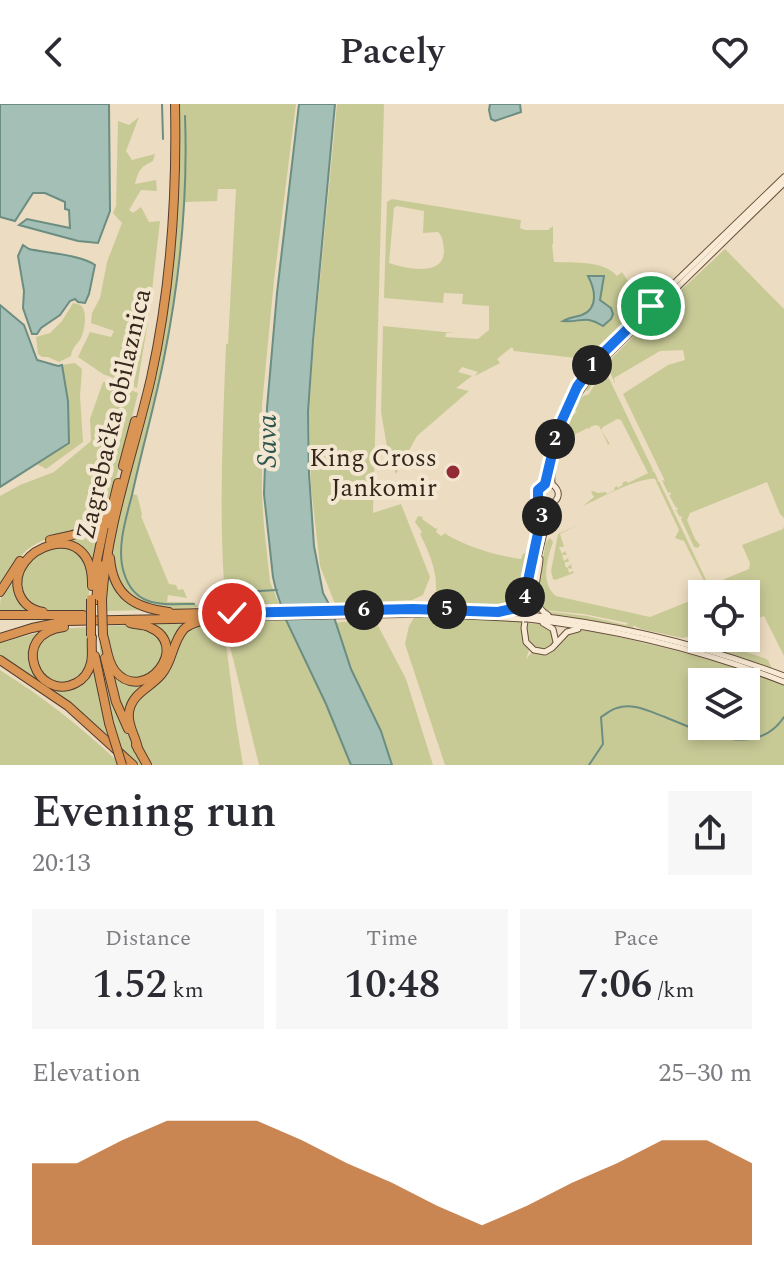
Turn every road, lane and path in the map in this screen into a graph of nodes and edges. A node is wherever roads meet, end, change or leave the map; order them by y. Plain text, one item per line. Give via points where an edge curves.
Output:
1 (172, 104) edge
2 (784, 177) edge
3 (784, 183) edge
4 (120, 479) junction
5 (545, 484) junction
6 (552, 484) junction
7 (120, 499) junction
8 (543, 504) junction
9 (551, 504) junction
10 (108, 511) junction
11 (539, 549) junction
12 (0, 592) edge
13 (95, 598) junction
14 (386, 612) junction
15 (498, 612) junction
16 (0, 615) edge
17 (53, 616) junction
18 (182, 616) junction
19 (226, 616) junction
20 (526, 617) junction
21 (553, 617) junction
22 (536, 620) junction
23 (129, 623) junction
24 (71, 625) junction
25 (595, 628) junction
26 (20, 632) junction
27 (95, 636) junction
28 (0, 638) edge
29 (556, 643) junction
30 (0, 660) edge
31 (0, 666) edge
32 (784, 679) edge
33 (138, 749) junction
34 (124, 765) edge
35 (133, 765) edge
36 (147, 765) edge

1 - 4 highway, Zagrebačka obilaznica via 161,294
1 - 7 highway, Zagrebačka obilaznica via 174,210 166,294
2 - 5 main road via 588,370 562,418
3 - 6 main road via 584,383 560,436
4 - 10 highway
4 - 13 highway, Zagrebačka obilaznica
5 - 6 main road
5 - 8 main road via 537,493
6 - 9 main road via 559,496
7 - 13 highway, Zagrebačka obilaznica
7 - 18 highway via 110,554 116,585 141,606
8 - 9 main road
8 - 11 main road
9 - 11 main road
10 - 12 highway via 88,531 31,549
10 - 13 highway via 97,557
11 - 15 main road via 522,603
11 - 21 main road via 536,602
11 - 29 main road via 525,640 542,653
13 - 17 highway via 91,566 82,552 62,544 37,550 22,567 19,592 36,611
13 - 27 highway, bridge
14 - 15 main road
14 - 19 main road
14 - 20 main road
15 - 20 main road
16 - 17 highway
17 - 18 highway
18 - 19 highway
18 - 23 highway
18 - 26 highway via 66,621
19 - 33 highway via 184,629 164,672 134,699 129,721
20 - 21 main road
20 - 22 main road
21 - 32 main road via 684,644
22 - 25 main road
22 - 29 main road via 552,628
23 - 24 highway
23 - 27 highway via 151,628 165,643 163,665 147,679 135,681 118,674
24 - 26 highway
24 - 27 highway via 45,633 34,646 37,672 53,685 80,680 90,665
25 - 29 main road via 569,630
25 - 32 main road
26 - 28 highway
27 - 33 highway
27 - 34 highway, bridge via 108,721
30 - 35 highway via 68,706
31 - 34 highway via 87,728
33 - 36 highway

